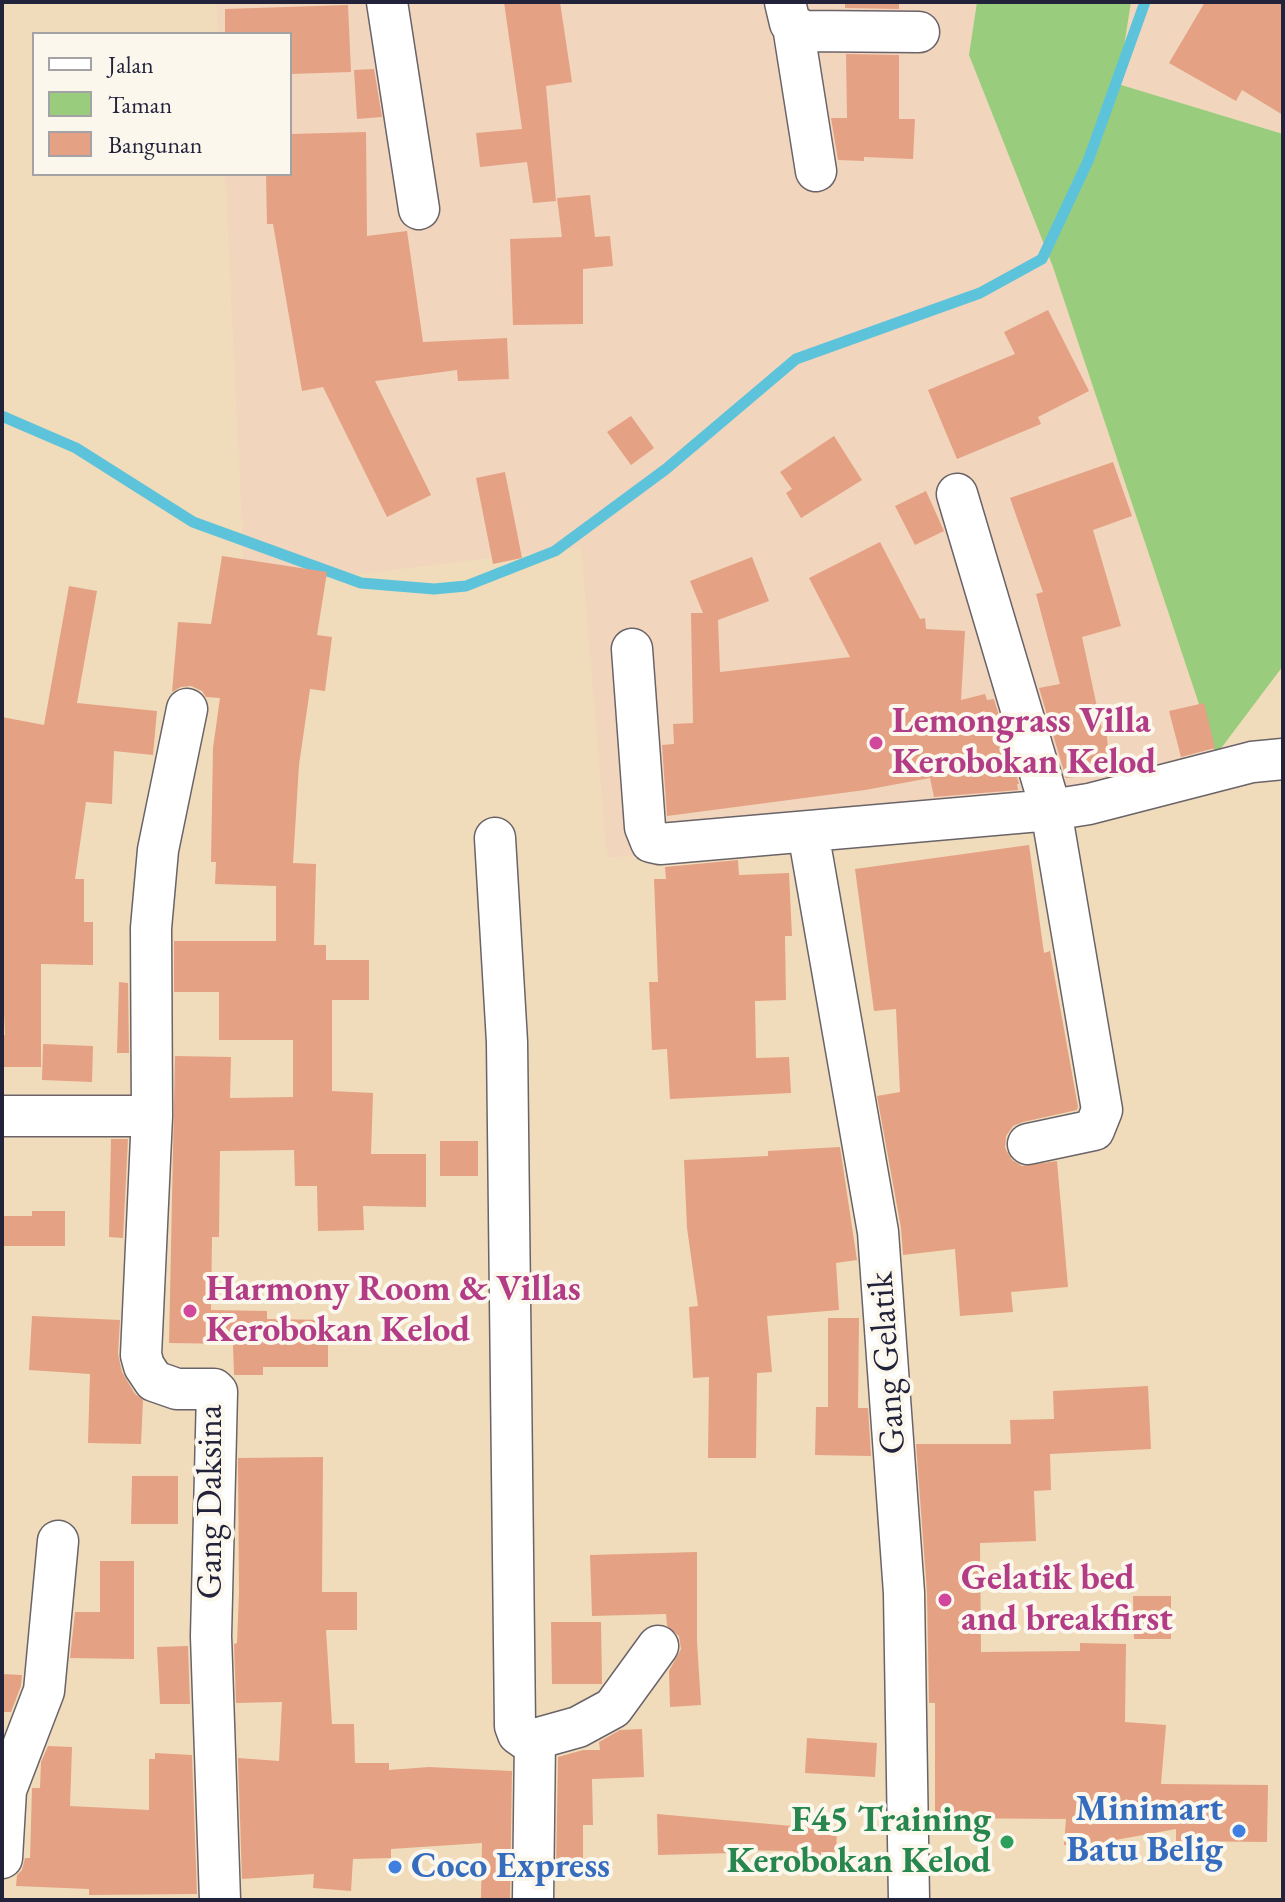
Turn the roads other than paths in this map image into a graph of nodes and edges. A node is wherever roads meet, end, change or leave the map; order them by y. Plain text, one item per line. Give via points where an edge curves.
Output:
1 (387, 2) edge
2 (789, 14) edge
3 (919, 32) dead end
4 (816, 171) dead end
5 (419, 209) dead end
6 (957, 494) dead end
7 (632, 649) dead end
8 (187, 709) dead end
9 (1283, 759) edge
10 (1051, 810) junction
11 (808, 832) junction
12 (495, 838) dead end
13 (2, 1116) edge
14 (152, 1116) junction
15 (1028, 1144) dead end
16 (58, 1541) dead end
17 (658, 1646) dead end
18 (535, 1739) junction
19 (2, 1858) edge
20 (220, 1900) edge
21 (533, 1900) edge
22 (909, 1900) edge

1 - 5 street
2 - 3 street via 804,31
2 - 4 street
6 - 10 street
7 - 11 street via 642,801 651,842
8 - 14 street via 158,850 151,928
9 - 10 street
10 - 11 street
10 - 15 street via 1102,1110 1094,1130
11 - 22 street, Gang Gelatik via 878,1232 904,1593
12 - 18 street via 507,1042 515,1726 525,1739
13 - 14 street
14 - 20 street, Gang Daksina via 141,1355 154,1381 217,1392 211,1636
16 - 19 street via 44,1691 6,1790
17 - 18 street via 613,1708 578,1727
18 - 21 street

